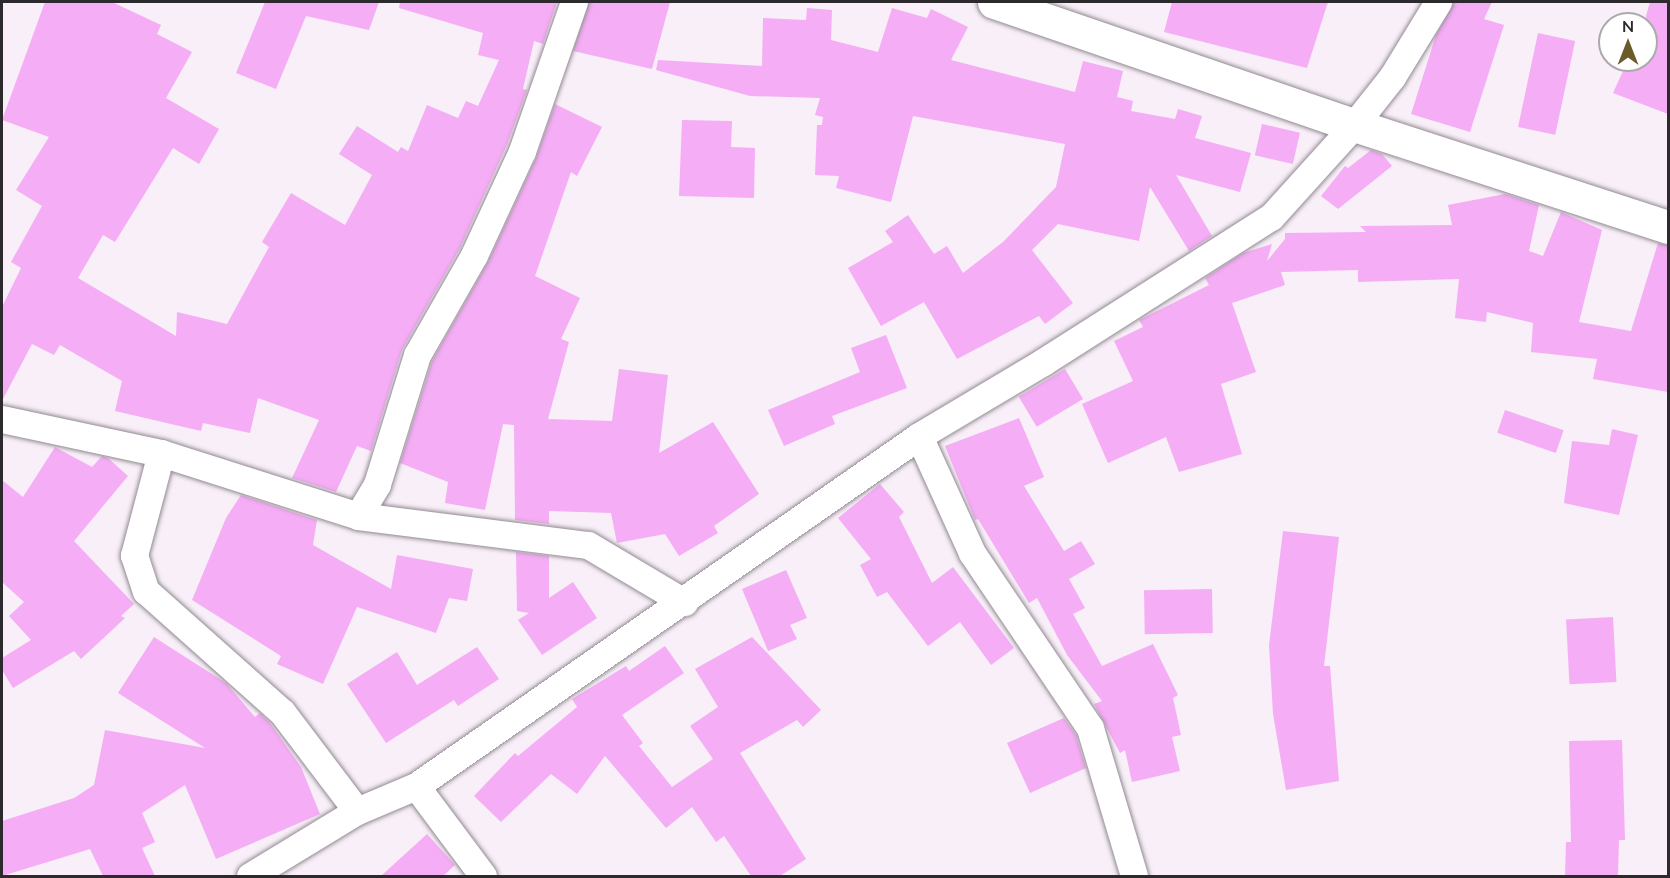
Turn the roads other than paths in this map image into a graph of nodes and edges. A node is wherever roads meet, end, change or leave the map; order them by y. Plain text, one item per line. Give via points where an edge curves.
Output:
1 (574, 2) edge
2 (993, 2) edge
3 (1438, 2) edge
4 (1354, 125) junction
5 (1668, 227) edge
6 (2, 419) edge
7 (919, 436) junction
8 (161, 453) junction
9 (358, 516) junction
10 (684, 602) junction
11 (416, 786) junction
12 (357, 811) junction
13 (250, 876) edge
14 (483, 876) edge
15 (1134, 876) edge

1 - 9 street via 522,151 474,255 417,355 377,484
2 - 4 street
3 - 4 street via 1392,77
4 - 5 street
4 - 7 street via 1271,217
6 - 8 street
7 - 10 street
7 - 15 street via 972,553 1090,728
8 - 9 street
8 - 12 street via 134,555 147,591 282,712
9 - 10 street via 588,545
10 - 11 street
11 - 12 street
11 - 14 street
12 - 13 street

